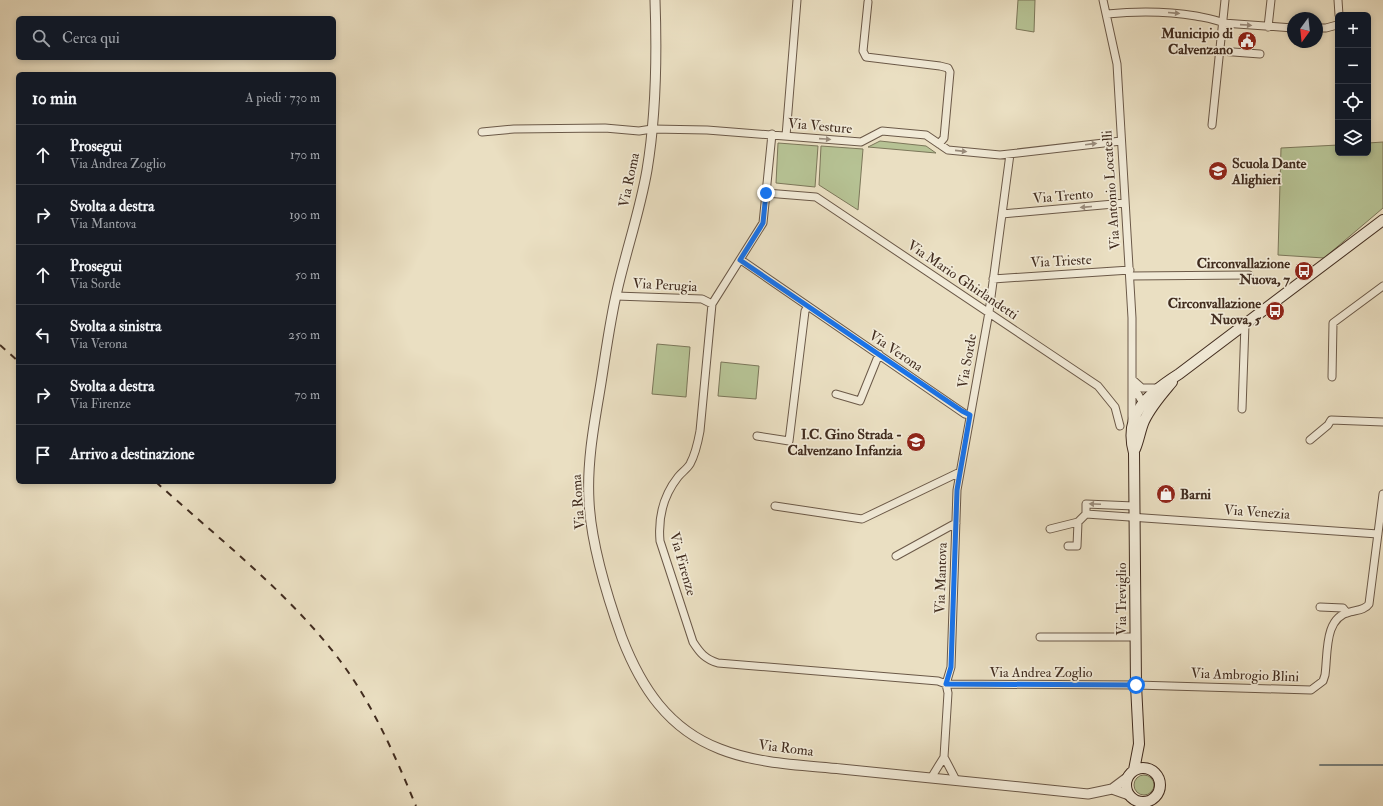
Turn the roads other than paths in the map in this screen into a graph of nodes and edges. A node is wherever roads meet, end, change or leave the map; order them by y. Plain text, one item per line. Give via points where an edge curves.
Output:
1 (655, 0) edge
2 (797, 0) edge
3 (1104, 0) edge
4 (1225, 0) edge
5 (1271, 0) edge
6 (1338, 0) edge
7 (868, 2) dead end
8 (1339, 12) edge
9 (1107, 14) junction
10 (1223, 23) junction
11 (1335, 26) edge
12 (1268, 27) junction
13 (1287, 28) edge
14 (1323, 28) edge
15 (1220, 51) junction
16 (1260, 54) dead end
17 (1212, 125) dead end
18 (652, 129) junction
19 (482, 132) dead end
20 (772, 134) junction
21 (786, 136) junction
22 (1121, 141) junction
23 (939, 144) junction
24 (1010, 154) junction
25 (766, 193) junction
26 (1125, 203) junction
27 (1002, 214) junction
28 (1383, 220) edge
29 (740, 260) junction
30 (1130, 273) junction
31 (1249, 275) dead end
32 (993, 278) junction
33 (1383, 286) edge
34 (616, 296) junction
35 (712, 304) junction
36 (808, 306) junction
37 (989, 312) junction
38 (1245, 324) junction
39 (878, 354) junction
40 (1179, 374) junction
41 (1332, 377) dead end
42 (1133, 382) junction
43 (1156, 388) junction
44 (836, 394) dead end
45 (1142, 403) junction
46 (1242, 409) dead end
47 (970, 415) junction
48 (1140, 416) junction
49 (1383, 422) edge
50 (1120, 426) dead end
51 (757, 436) dead end
52 (1310, 440) dead end
53 (1134, 453) junction
54 (960, 472) junction
55 (1383, 494) edge
56 (775, 506) dead end
57 (1134, 511) junction
58 (1078, 522) junction
59 (956, 523) junction
60 (1050, 529) dead end
61 (1378, 534) junction
62 (1068, 546) dead end
63 (896, 556) dead end
64 (1320, 607) dead end
65 (1347, 613) junction
66 (1040, 637) dead end
67 (1135, 637) junction
68 (946, 684) junction
69 (1136, 685) junction
70 (1139, 744) junction
71 (944, 756) junction
72 (1150, 769) junction
73 (1131, 774) junction
74 (931, 778) junction
75 (956, 780) junction
76 (1112, 789) junction
77 (1135, 801) edge
78 (1154, 802) edge

1 - 18 street, Via Roma via 657,43
2 - 21 street
3 - 9 street, Via Antonio Locatelli
4 - 10 street
5 - 12 street
6 - 8 street
7 - 23 street via 863,51 866,57 940,66 948,68 950,72 944,138
9 -> 10 street via 1145,11 1179,13
9 - 22 street, Via Antonio Locatelli via 1117,64
10 -> 12 street
10 - 15 street
11 - 14 street
12 - 13 street
15 - 16 street
15 - 17 street
18 - 19 street, Via Vesture via 514,129
18 - 20 street, Via Vesture
18 - 34 street, Via Roma via 646,174
20 - 21 street, Via Vesture
20 - 25 street, Via Firenze
21 -> 23 street, Via Vesture via 861,142 882,131 926,136
24 -> 22 street, Via Vesture
22 - 26 street, Via Antonio Locatelli
23 -> 24 street, Via Vesture via 948,150
24 - 27 street, Via Sorde
25 - 29 street, Via Firenze via 763,223
25 - 37 street, Via Mario Ghirlandetti via 816,197
26 -> 27 street, Via Trento
26 - 30 street, Via Antonio Locatelli
27 - 32 street, Via Sorde
28 - 38 main road
29 - 35 street, Via Firenze
29 - 36 street, Via Verona
30 - 31 street, Via Trieste
30 - 32 street, Via Trieste
30 - 42 street, Via Antonio Locatelli
32 - 37 street, Via Sorde
33 - 41 street via 1333,323
34 - 35 street, Via Perugia via 702,299
34 - 74 street, Via Roma via 590,451 589,502 599,563 614,615 641,682 671,719 718,749 743,757 769,761
35 - 68 street, Via Firenze via 696,450 690,465 677,477 667,494 660,512 659,525 660,541 693,642 700,654 718,663 938,681
36 - 39 street, Via Verona
36 - 51 street via 805,311 789,440
37 - 47 street, Via Sorde
37 - 50 street, Via Mario Ghirlandetti via 1098,386 1115,407
38 - 40 main road
38 - 46 street
39 - 44 street via 860,401
39 - 47 street, Via Verona
40 - 43 main road
40 - 48 main road
42 - 43 street via 1142,388
42 - 45 street, Via Antonio Locatelli
42 - 48 street, Via Antonio Locatelli
43 - 45 main road
45 - 48 main road
47 - 54 street, Via Sorde
48 - 53 main road
48 - 53 main road via 1132,428
49 - 52 street via 1331,420
53 - 57 main road, Via Treviglio
54 - 56 street via 862,519
54 - 59 street, Via Mantova
55 - 61 street
57 - 58 street via 1086,504 1086,514
57 - 61 street, Via Venezia
57 - 67 main road, Via Treviglio
58 - 60 street
58 - 62 street via 1077,546
59 - 63 street
59 - 68 street, Via Mantova via 951,667
61 - 65 street, Via Ambrogio Blini via 1369,604 1367,607
64 - 65 street via 1343,608
65 - 69 street, Via Ambrogio Blini via 1334,621 1330,630 1325,675 1323,681 1311,690
66 - 67 street
67 - 69 main road, Via Treviglio
68 - 69 street, Via Andrea Zoglio
68 - 71 street via 948,693
69 - 70 main road, Via Treviglio
70 - 72 main road, Via Treviglio
70 - 73 main road, Via Treviglio
71 - 74 street
71 - 75 street
72 - 73 main road via 1144,768
72 - 78 main road, Via Treviglio via 1155,772 1160,782
73 - 76 street, Via Roma
73 - 77 main road, Via Treviglio via 1126,786
74 - 75 street, Via Roma
75 - 76 street, Via Roma via 1088,794
76 - 77 street
77 - 78 main road, Via Treviglio

